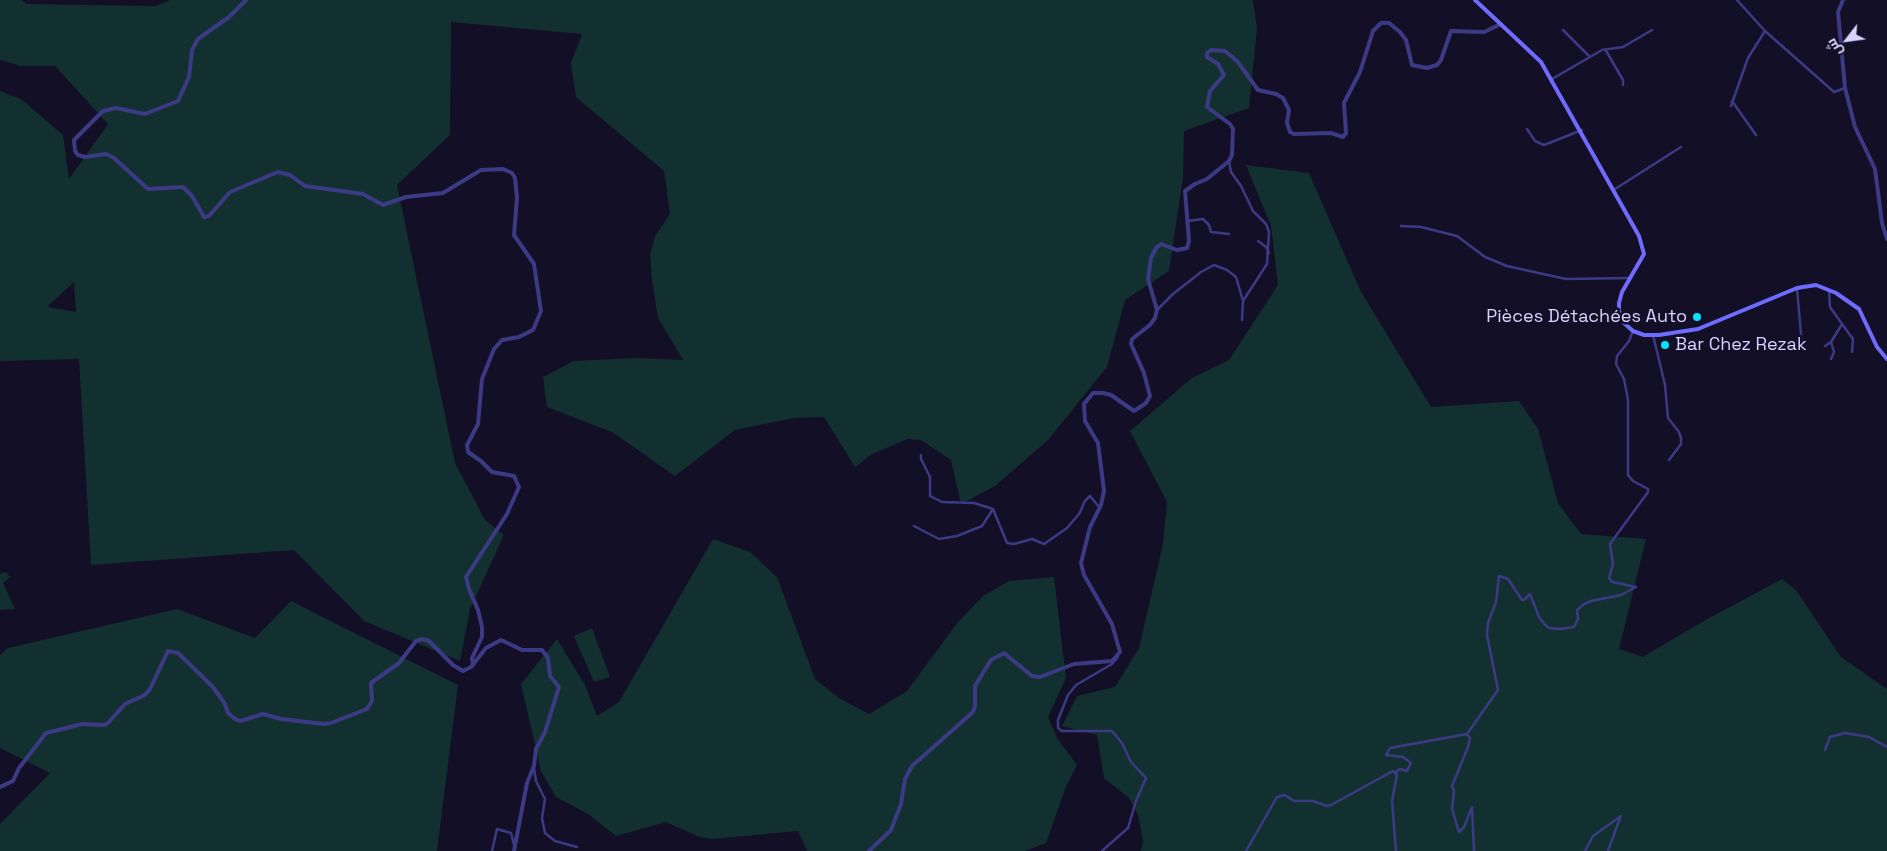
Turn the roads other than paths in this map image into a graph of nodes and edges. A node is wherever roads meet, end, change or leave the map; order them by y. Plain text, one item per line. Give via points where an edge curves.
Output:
1 (246, 0) edge
2 (1475, 0) edge
3 (1737, 0) edge
4 (1842, 0) edge
5 (1501, 24) junction
6 (1563, 30) dead end
7 (1652, 30) dead end
8 (1765, 31) junction
9 (1605, 49) junction
10 (1590, 57) junction
11 (1552, 79) junction
12 (1623, 85) dead end
13 (1845, 88) junction
14 (1732, 101) junction
15 (1731, 106) dead end
16 (1527, 129) dead end
17 (1582, 130) junction
18 (1756, 134) dead end
19 (1681, 147) dead end
20 (1229, 161) junction
21 (1615, 189) junction
22 (1188, 221) junction
23 (1401, 226) dead end
24 (1229, 234) dead end
25 (1887, 239) edge
26 (1258, 241) dead end
27 (1270, 254) junction
28 (1630, 278) junction
29 (1797, 288) junction
30 (1829, 290) junction
31 (1243, 301) junction
32 (1157, 310) junction
33 (1242, 320) dead end
34 (1842, 324) junction
35 (1632, 331) junction
36 (1653, 335) junction
37 (1831, 342) junction
38 (1802, 346) dead end
39 (1824, 346) dead end
40 (1852, 352) dead end
41 (1831, 359) dead end
42 (1887, 359) edge
43 (922, 455) dead end
44 (1669, 460) dead end
45 (1100, 508) junction
46 (993, 509) junction
47 (914, 526) dead end
48 (1118, 657) junction
49 (473, 665) junction
50 (1467, 734) junction
51 (1887, 747) edge
52 (1824, 750) dead end
53 (534, 766) junction
54 (1396, 772) junction
55 (0, 787) edge
56 (514, 845) junction
57 (577, 847) dead end
58 (492, 851) edge
59 (514, 851) edge
60 (869, 851) edge
61 (1102, 851) edge
62 (1246, 851) edge
63 (1396, 851) edge
64 (1474, 851) edge
65 (1585, 851) edge
66 (1608, 851) edge

1 - 49 street via 198,39 178,101 145,114 116,108 103,111 74,140 76,151 78,156 106,154 114,158 148,189 183,187 204,218 230,192 278,172 290,175 305,186 363,194 383,205 406,197 443,193 481,170 503,169 512,173 517,198 514,235 534,264 541,311 534,330 502,340 494,349 482,380 478,424 467,446 468,452 492,472 514,476 519,486 507,514 466,576 482,627 482,637 472,658
2 - 5 main road
3 - 8 street
4 - 13 street via 1838,12
5 - 11 main road via 1533,52
5 - 20 street via 1484,32 1451,31 1441,60 1427,68 1412,66 1406,40 1389,23 1381,23 1373,31 1360,72 1344,103 1346,133 1343,137 1331,133 1290,132 1287,123 1289,110 1283,98 1258,90 1238,62 1225,51 1211,50 1207,57 1218,64 1224,75 1213,86 1206,102 1211,111 1226,120 1233,129
6 - 10 street
7 - 9 street via 1623,47
8 - 13 street via 1834,92
8 - 14 street via 1748,58
9 - 10 street
9 - 12 street
10 - 11 street
11 - 17 main road
13 - 25 street via 1855,127 1875,169
14 - 15 street
14 - 18 street
16 - 17 street via 1535,142 1544,145
17 - 21 main road
19 - 21 street
20 - 22 street via 1185,191
20 - 27 street via 1231,172 1252,211 1268,228
21 - 28 main road via 1644,246 1641,262
22 - 24 street via 1203,219 1211,232
22 - 32 street via 1187,248 1176,250 1160,244 1151,258 1148,279
23 - 28 street via 1421,227 1457,236 1486,257 1507,266 1566,279
26 - 27 street
27 - 31 street via 1264,272
28 - 35 main road via 1622,292 1619,311
29 - 30 main road via 1816,285
29 - 36 main road via 1698,329
29 - 38 street
30 - 34 street via 1830,307
30 - 42 main road via 1858,308 1877,348
31 - 32 street via 1236,277 1214,266 1201,272
31 - 33 street
32 - 45 street via 1150,325 1138,333 1131,344 1148,384 1150,396 1146,403 1134,411 1103,392 1094,393 1084,404 1085,421 1098,443 1104,491
34 - 37 street
34 - 40 street via 1854,339
35 - 36 main road via 1644,336
35 - 50 street via 1629,341 1617,356 1616,364 1624,379 1628,400 1628,475 1648,492 1610,544 1613,564 1609,578 1612,582 1636,587 1620,595 1584,604 1577,610 1578,619 1574,627 1560,629 1546,626 1530,594 1522,600 1508,579 1499,576 1487,636 1498,690
36 - 44 street via 1665,385 1668,418 1681,438 1681,444
37 - 39 street
37 - 41 street via 1834,352
43 - 46 street via 930,476 930,496 952,504 974,504
45 - 46 street via 1090,496 1067,528 1044,544 1032,539 1007,543
45 - 48 street via 1090,527 1081,563 1084,575 1112,624 1120,652
46 - 47 street via 982,526 957,536 939,539
48 - 60 street via 1108,662 1074,664 1040,677 1032,676 1004,654 991,660 975,686 973,712 912,766 905,779 901,804 891,830
48 - 61 street via 1076,685 1068,695 1058,720 1058,728 1062,731 1112,731 1131,762 1146,778 1128,828
49 - 53 street via 486,648 501,640 522,650 546,652 550,676 560,687 536,750
49 - 55 street via 468,670 458,670 437,647 422,639 412,645 399,663 371,683 371,705 361,712 324,724 263,714 240,720 230,716 220,696 187,661 178,653 168,651 145,695 125,704 104,725 82,724 46,733 13,781
50 - 54 street via 1390,748 1386,755 1403,757 1411,763 1407,772 1400,769
50 - 64 street via 1470,738 1468,747 1452,786 1452,808 1459,832 1472,807
51 - 52 street via 1869,737 1845,733 1830,737
53 - 56 street via 527,783
53 - 57 street via 536,781 545,799 542,818 545,833 554,841
54 - 62 street via 1355,790 1336,804 1326,806 1313,800 1294,801 1285,795 1277,797
54 - 63 street via 1398,778 1392,802
56 - 58 street via 511,833 497,829
56 - 59 street
65 - 66 street via 1593,836 1621,816

